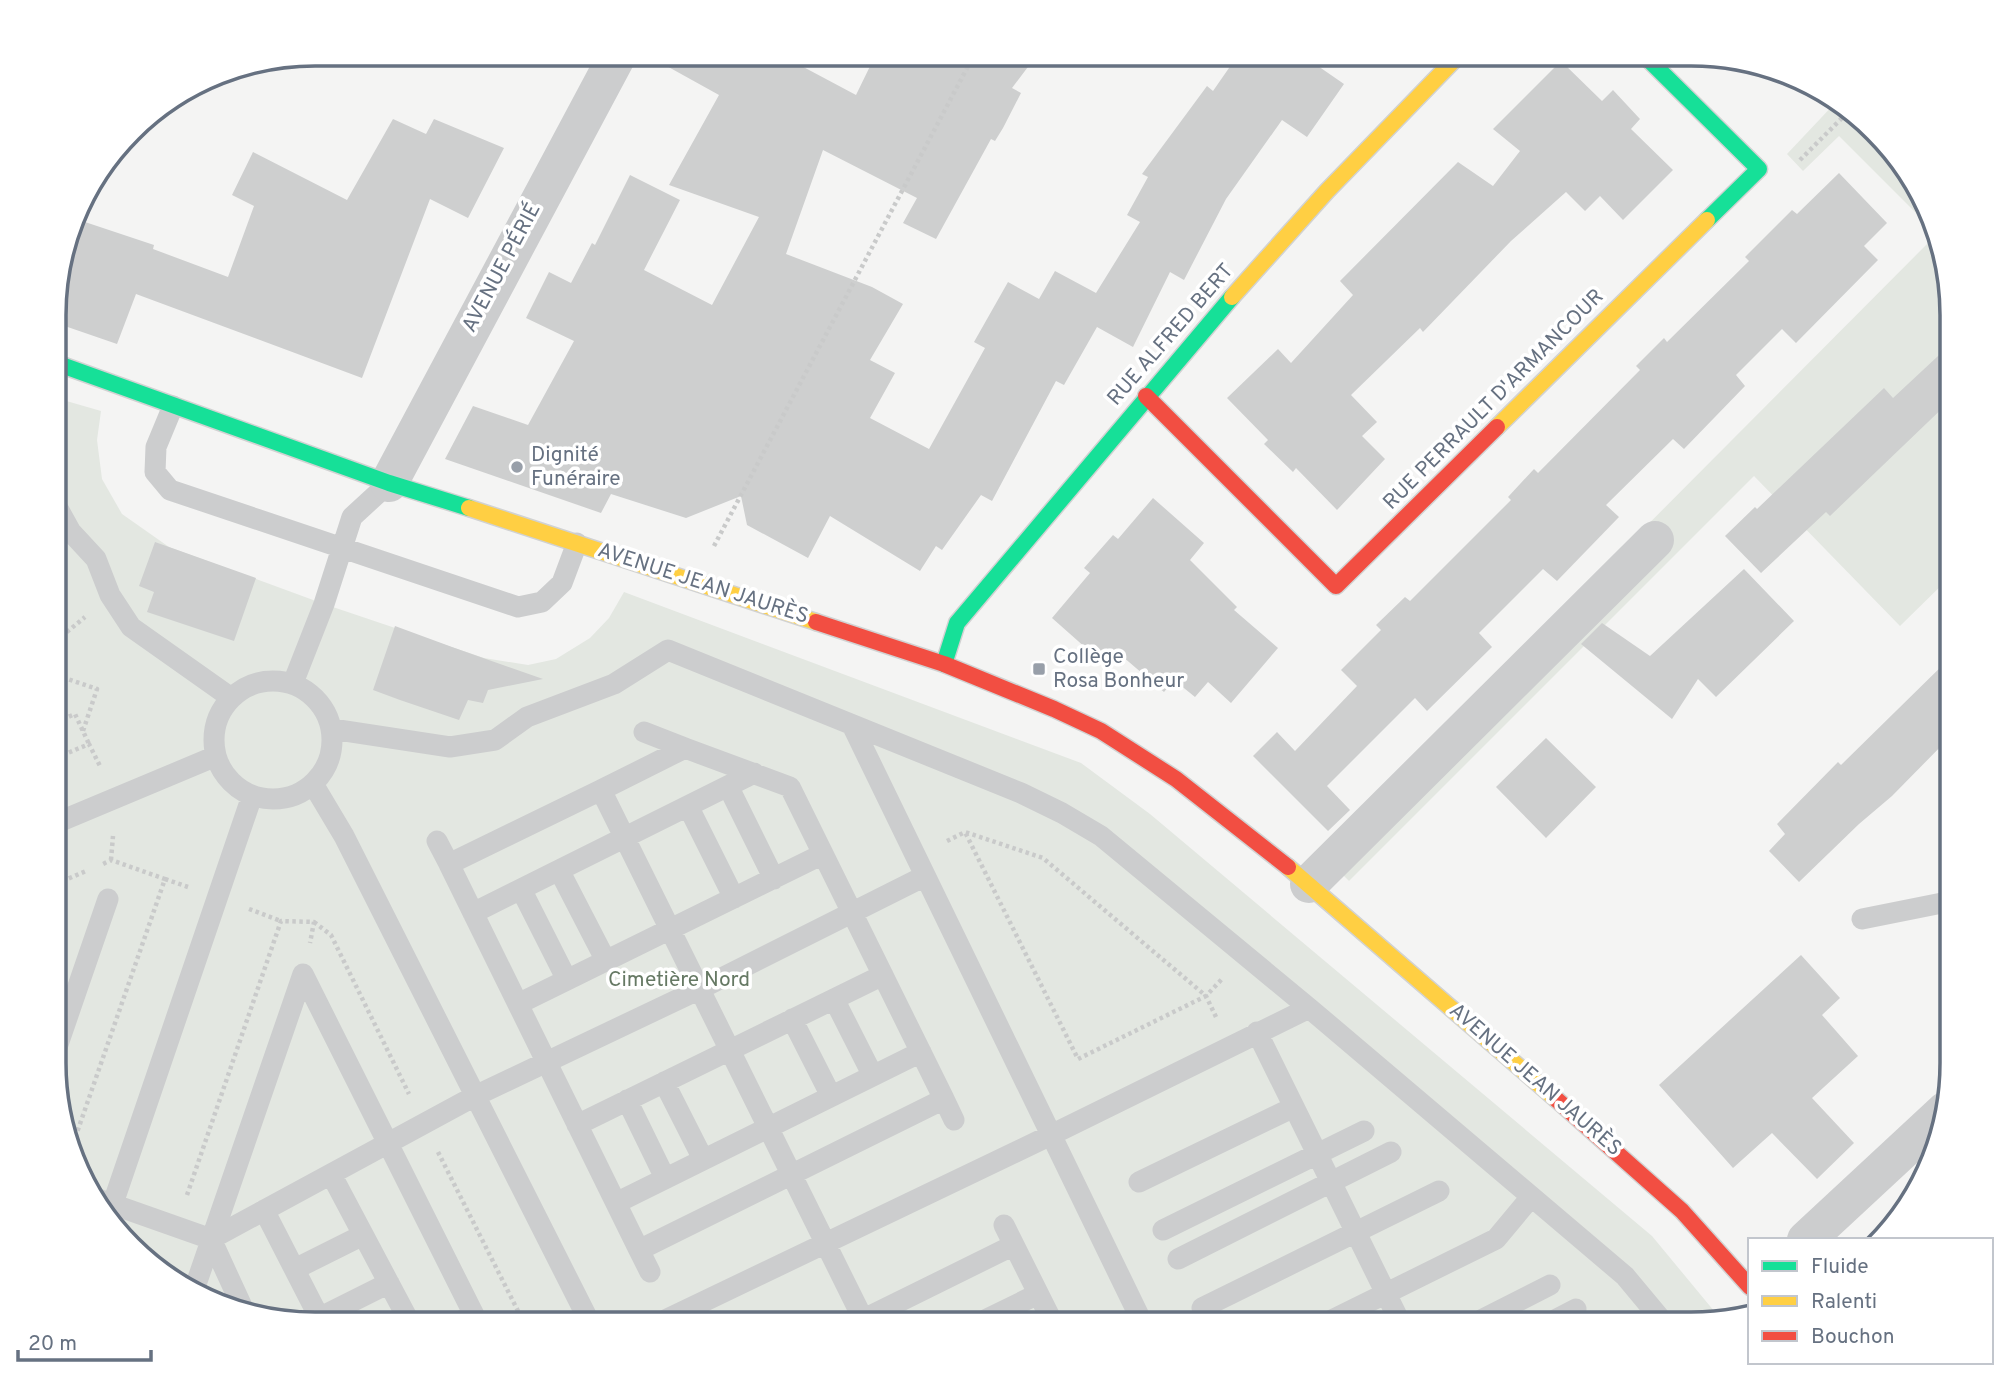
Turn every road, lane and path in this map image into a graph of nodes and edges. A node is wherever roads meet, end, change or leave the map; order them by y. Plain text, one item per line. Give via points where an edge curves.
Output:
1 (612, 66) edge
2 (968, 66) edge
3 (1448, 66) edge
4 (1655, 66) edge
5 (1842, 118) edge
6 (1759, 169) junction
7 (66, 366) edge
8 (1146, 396) junction
9 (173, 405) junction
10 (389, 483) junction
11 (66, 523) edge
12 (1655, 540) dead end
13 (577, 543) junction
14 (342, 547) junction
15 (712, 550) dead end
16 (944, 664) junction
17 (66, 678) edge
18 (293, 683) junction
19 (230, 698) junction
20 (67, 718) edge
21 (852, 725) junction
22 (332, 729) junction
23 (83, 731) junction
24 (644, 732) dead end
25 (89, 744) dead end
26 (685, 748) junction
27 (216, 756) junction
28 (754, 773) junction
29 (313, 784) junction
30 (728, 786) junction
31 (601, 790) junction
32 (253, 796) junction
33 (688, 806) junction
34 (67, 819) edge
35 (625, 837) junction
36 (437, 841) dead end
37 (823, 854) junction
38 (449, 864) junction
39 (559, 870) junction
40 (925, 876) junction
41 (774, 878) junction
42 (1308, 884) junction
43 (521, 889) junction
44 (734, 898) junction
45 (108, 899) dead end
46 (1940, 903) edge
47 (852, 912) junction
48 (473, 913) junction
49 (1862, 919) dead end
50 (671, 929) junction
51 (1244, 955) junction
52 (606, 961) junction
53 (883, 975) junction
54 (567, 980) junction
55 (700, 989) junction
56 (1206, 996) junction
57 (834, 999) junction
58 (518, 1004) junction
59 (1309, 1008) junction
60 (792, 1019) junction
61 (67, 1021) edge
62 (1257, 1032) junction
63 (1230, 1046) junction
64 (731, 1050) junction
65 (921, 1052) junction
66 (547, 1062) junction
67 (873, 1076) junction
68 (664, 1082) junction
69 (475, 1096) junction
70 (831, 1096) junction
71 (944, 1099) junction
72 (627, 1100) junction
73 (1294, 1107) junction
74 (954, 1120) dead end
75 (1933, 1122) edge
76 (578, 1125) junction
77 (768, 1127) junction
78 (1364, 1131) dead end
79 (1051, 1135) junction
80 (388, 1144) junction
81 (1391, 1152) dead end
82 (1317, 1154) junction
83 (703, 1159) junction
84 (331, 1174) junction
85 (792, 1175) junction
86 (665, 1178) junction
87 (1139, 1182) dead end
88 (1331, 1182) junction
89 (1439, 1191) dead end
90 (1531, 1197) junction
91 (616, 1203) junction
92 (112, 1206) edge
93 (115, 1210) edge
94 (264, 1210) junction
95 (1004, 1225) dead end
96 (1163, 1230) dead end
97 (1356, 1232) junction
98 (363, 1235) junction
99 (1808, 1238) edge
100 (211, 1239) junction
101 (826, 1243) junction
102 (1014, 1245) junction
103 (639, 1250) junction
104 (1178, 1259) dead end
105 (295, 1269) junction
106 (650, 1272) dead end
107 (197, 1281) edge
108 (389, 1283) junction
109 (1550, 1285) dead end
110 (1748, 1285) edge
111 (1386, 1293) junction
112 (1038, 1294) junction
113 (239, 1299) edge
114 (1202, 1308) dead end
115 (1576, 1309) dead end
116 (317, 1312) edge
117 (336, 1312) edge
118 (404, 1312) edge
119 (473, 1312) edge
120 (584, 1312) edge
121 (682, 1312) edge
122 (857, 1312) edge
123 (881, 1312) edge
124 (1003, 1312) edge
125 (1047, 1312) edge
126 (1137, 1312) edge
127 (1348, 1312) edge
128 (1395, 1312) edge
129 (1497, 1312) edge
130 (1570, 1312) edge
131 (1655, 1312) edge

1 - 10 street, AVENUE PÉRIÉ
2 - 15 path
3 - 8 street, RUE ALFRED BERT via 1276,248
4 - 6 street
5 - 6 path via 1797,163
6 - 8 street, RUE PERRAULT D'ARMANCOUR via 1336,586
7 - 9 street, AVENUE JEAN JAURÈS
8 - 16 street, RUE ALFRED BERT via 957,623
9 - 10 street, AVENUE JEAN JAURÈS
9 - 14 lane via 156,447 155,472 170,490
10 - 13 street, AVENUE JEAN JAURÈS
10 - 14 lane via 352,517
11 - 19 lane via 96,559 110,595 131,627
12 - 42 street
13 - 14 lane via 562,583 542,602 518,607
13 - 16 street, AVENUE JEAN JAURÈS
14 - 18 lane
16 - 42 street, AVENUE JEAN JAURÈS via 1101,731 1176,779
17 - 23 path via 97,689
18 - 19 lane via 260,681
18 - 22 lane via 325,709
19 - 27 lane via 215,725
20 - 23 path via 75,715
21 - 22 lane via 668,650 614,684 527,717 495,740 450,747
21 - 40 lane
21 - 51 lane via 1062,813 1101,836
22 - 29 lane via 326,768
23 - 25 path
24 - 26 lane
26 - 28 lane
26 - 31 lane
27 - 32 lane via 223,773
27 - 34 lane
28 - 30 lane
28 - 37 lane via 790,787
29 - 32 lane via 284,798
29 - 69 lane via 344,836
30 - 33 lane
30 - 41 lane
31 - 35 lane
31 - 38 lane
32 - 92 lane
33 - 35 lane
33 - 44 lane
35 - 39 lane
35 - 50 lane
36 - 38 lane
37 - 41 lane
37 - 47 lane
38 - 48 lane
39 - 43 lane
39 - 52 lane
40 - 47 lane
40 - 79 lane
41 - 44 lane
42 - 110 street, AVENUE JEAN JAURÈS via 1643,1174
43 - 48 lane
43 - 54 lane
44 - 50 lane
45 - 61 lane
46 - 49 lane
47 - 53 lane
47 - 55 lane
48 - 58 lane
50 - 52 lane
50 - 55 lane
51 - 56 path
51 - 59 lane
52 - 54 lane
53 - 57 lane
53 - 65 lane
54 - 58 lane
55 - 64 lane
55 - 66 lane
56 - 56 path via 1043,858 965,832 1078,1059
56 - 63 path
57 - 60 lane
57 - 67 lane
58 - 66 lane
59 - 62 lane
59 - 90 lane
60 - 64 lane
60 - 70 lane
62 - 63 lane
62 - 73 lane
63 - 79 lane
64 - 68 lane
64 - 77 lane
65 - 67 lane
65 - 71 lane
66 - 69 lane
66 - 76 lane
67 - 70 lane
68 - 72 lane
68 - 83 lane
69 - 80 lane
69 - 120 lane
70 - 77 lane
71 - 74 lane
71 - 85 lane
72 - 76 lane
72 - 86 lane
73 - 82 lane
73 - 87 lane
75 - 99 street
76 - 91 lane
77 - 83 lane
77 - 85 lane
78 - 82 lane
79 - 101 lane
79 - 126 lane
80 - 84 lane
80 - 100 lane via 303,974
80 - 119 lane
81 - 88 lane
82 - 88 lane
82 - 96 lane
83 - 86 lane
84 - 94 lane
84 - 98 lane
85 - 101 lane
85 - 103 lane
86 - 91 lane
88 - 97 lane
88 - 104 lane
89 - 97 lane
90 - 111 lane via 1496,1238
90 - 131 lane via 1625,1276
91 - 103 lane
93 - 100 lane
94 - 100 lane
94 - 105 lane
95 - 102 lane
97 - 111 lane
97 - 114 lane
98 - 105 lane
98 - 108 lane
100 - 107 lane
100 - 113 lane
101 - 121 lane
101 - 122 lane
102 - 112 lane
102 - 123 lane
103 - 106 lane
105 - 116 lane
108 - 117 lane
108 - 118 lane
109 - 129 lane
111 - 127 lane
111 - 128 lane
112 - 124 lane
112 - 125 lane
115 - 130 lane

